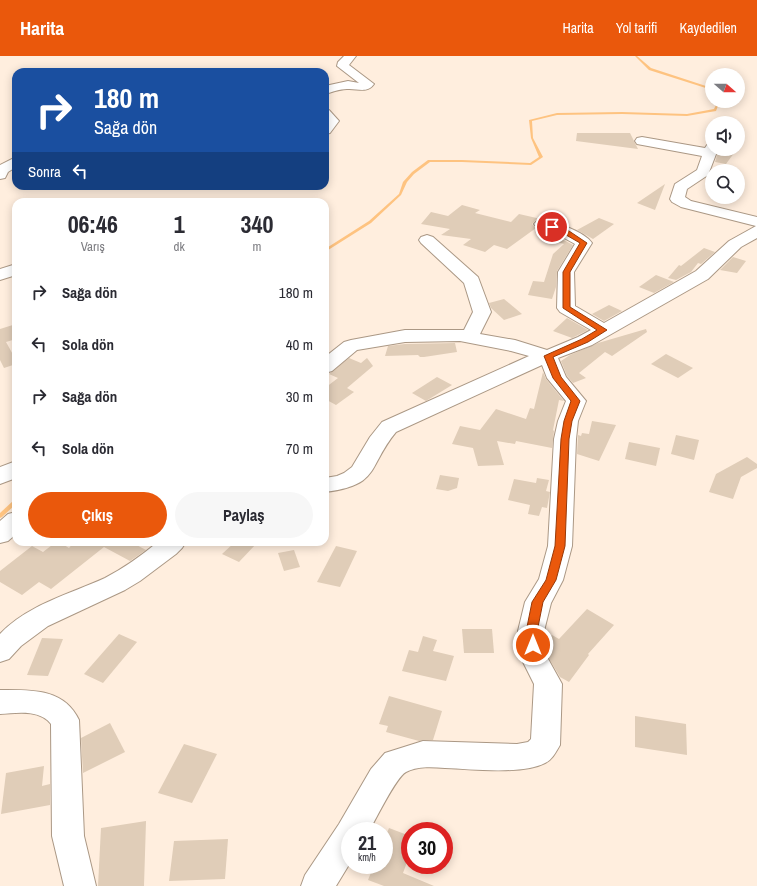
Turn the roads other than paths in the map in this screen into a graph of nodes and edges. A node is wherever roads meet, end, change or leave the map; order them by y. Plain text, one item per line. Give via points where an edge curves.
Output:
1 (350, 56) edge
2 (329, 89) edge
3 (329, 117) edge
4 (329, 126) edge
5 (642, 141) dead end
6 (705, 149) edge
7 (709, 156) edge
8 (12, 164) edge
9 (0, 175) edge
10 (757, 222) edge
11 (542, 224) dead end
12 (757, 231) edge
13 (427, 240) dead end
14 (735, 244) junction
15 (757, 251) edge
16 (12, 270) edge
17 (0, 275) edge
18 (603, 330) junction
19 (469, 338) junction
20 (548, 356) junction
21 (329, 364) edge
22 (12, 470) edge
23 (0, 477) edge
24 (329, 484) edge
25 (12, 524) edge
26 (0, 536) edge
27 (169, 546) edge
28 (0, 651) edge
29 (0, 702) edge
30 (357, 822) edge
31 (341, 849) edge
32 (80, 886) edge
33 (317, 886) edge

1 - 2 street via 343,66 368,84 361,87 348,85
3 - 4 street via 333,121
5 - 6 street
7 - 10 street via 703,172 680,187 677,199 686,204
8 - 9 street via 2,170
11 - 18 street via 563,231 584,243 566,272 566,308
12 - 14 street
13 - 19 street via 472,281 482,312
14 - 15 street
14 - 18 street via 702,275
16 - 17 street
18 - 20 street via 585,341
19 - 20 street via 515,346
19 - 21 street via 460,335 405,336 351,346
20 - 24 street via 389,427 378,440 366,467 348,480
20 - 30 street via 558,378 576,401 568,421 565,439 560,546 551,580 538,602 532,632 534,658 548,684 545,745 535,754 517,757 423,754 395,762
22 - 23 street
25 - 26 street
27 - 28 street via 118,582 26,627
29 - 32 street via 47,705 58,711 65,720 68,836
31 - 33 street

